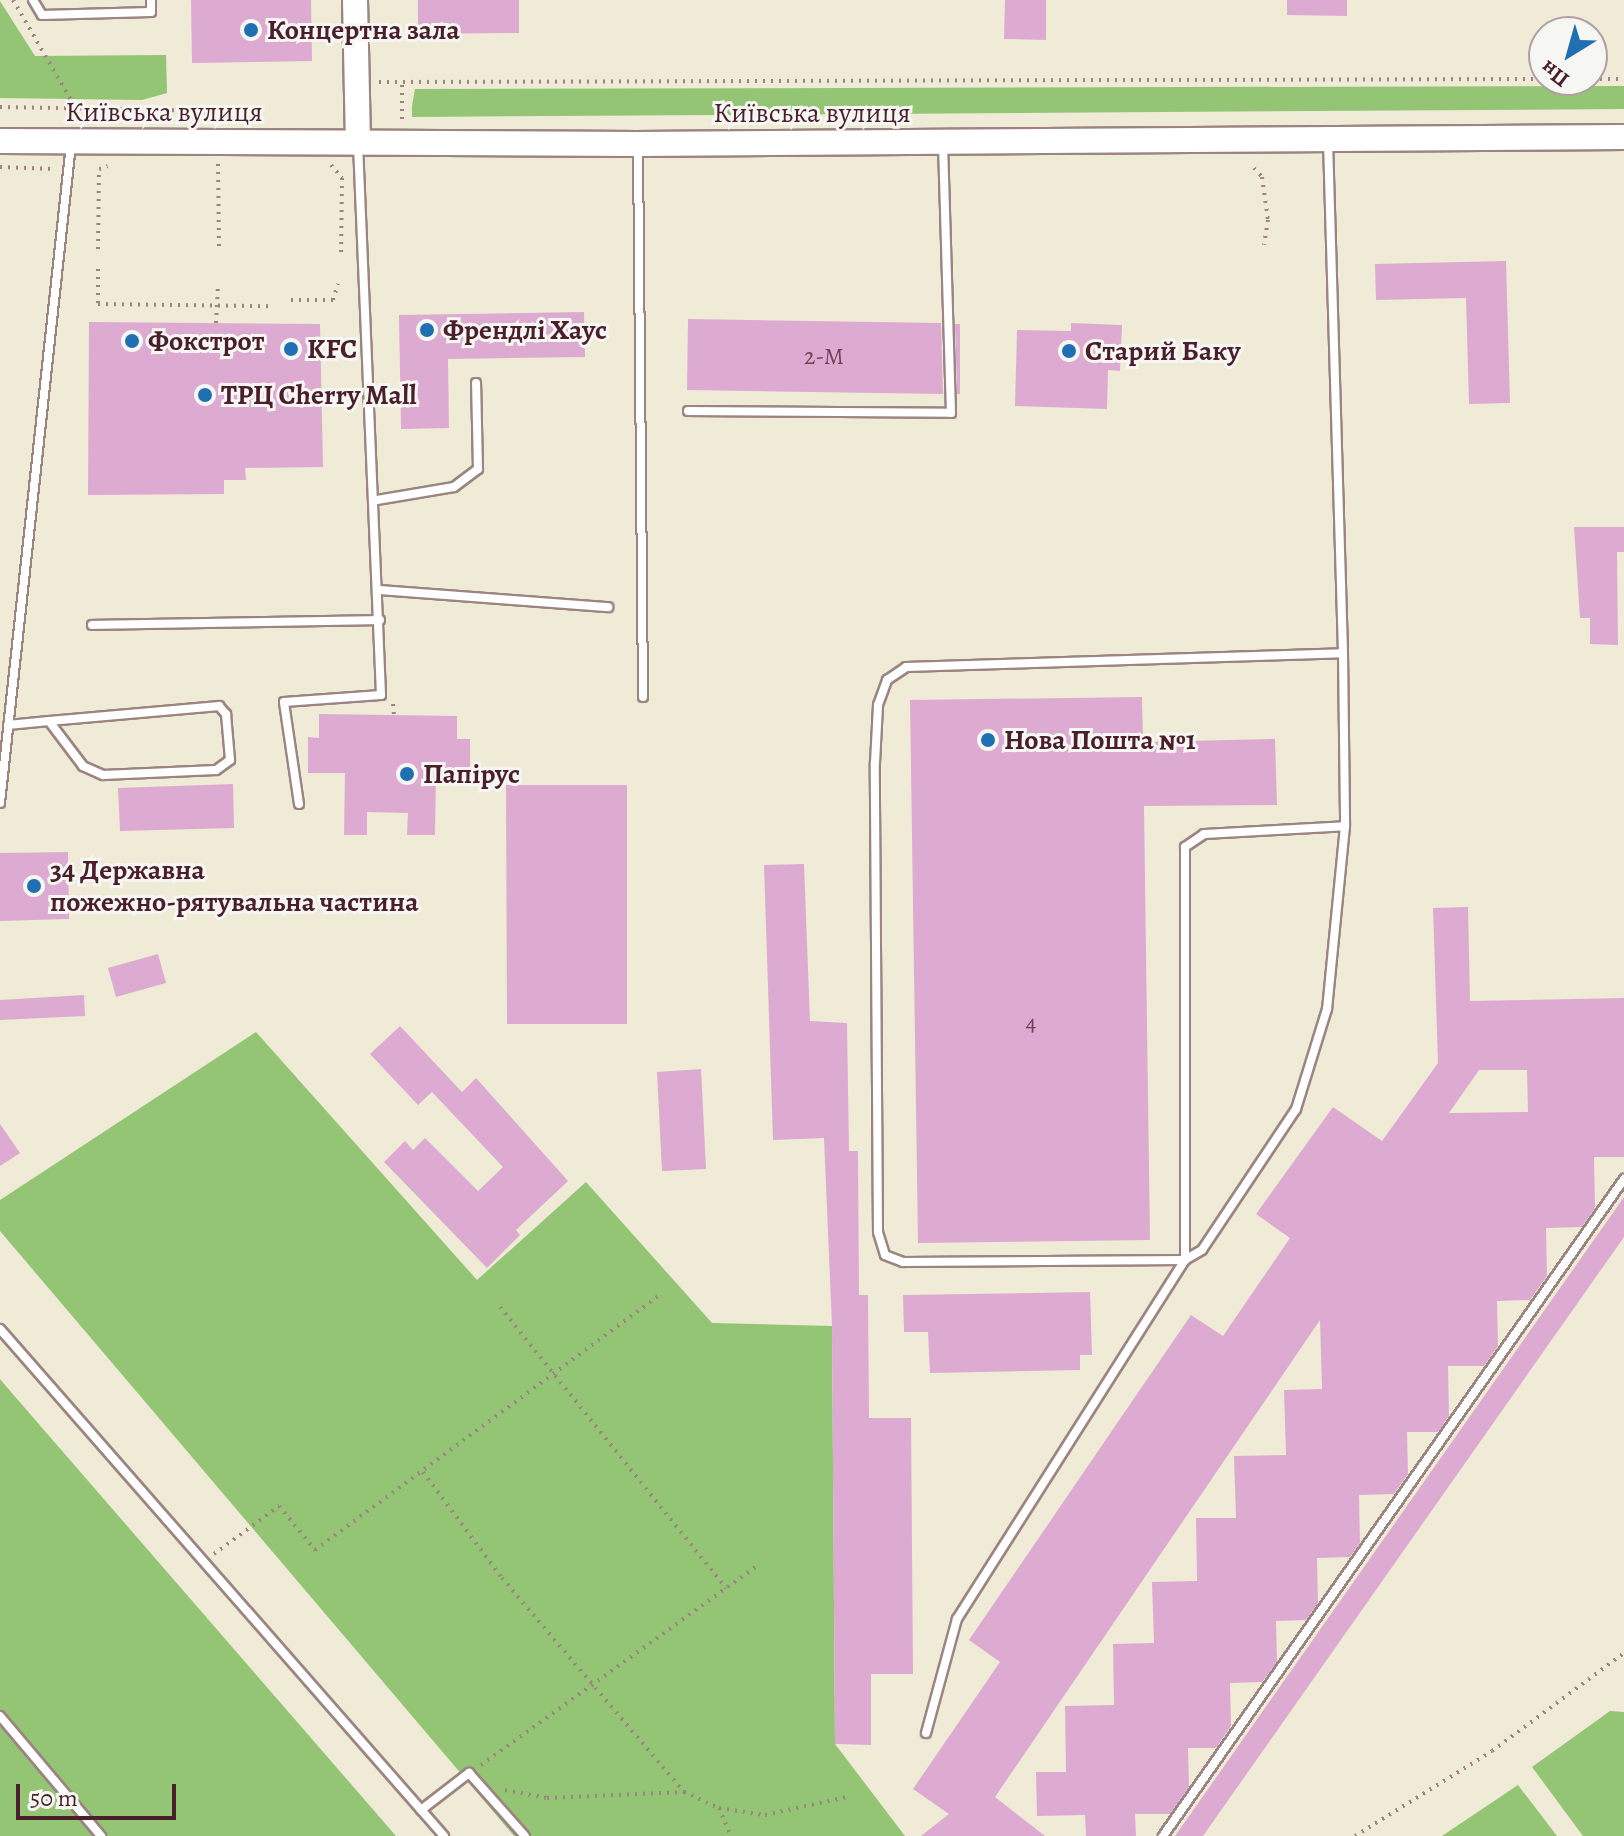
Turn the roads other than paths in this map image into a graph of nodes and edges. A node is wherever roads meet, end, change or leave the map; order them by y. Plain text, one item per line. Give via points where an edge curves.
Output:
1 (33, 0) edge
2 (151, 0) edge
3 (355, 0) edge
4 (1624, 137) edge
5 (1328, 140) junction
6 (0, 141) edge
7 (71, 142) junction
8 (942, 142) junction
9 (358, 143) junction
10 (638, 144) junction
11 (476, 383) dead end
12 (688, 411) dead end
13 (377, 500) junction
14 (380, 590) junction
15 (608, 607) dead end
16 (380, 620) junction
17 (92, 625) dead end
18 (1343, 653) junction
19 (643, 697) dead end
20 (49, 721) junction
21 (8, 725) junction
22 (0, 803) edge
23 (299, 804) dead end
24 (1345, 826) junction
25 (1624, 1179) edge
26 (1185, 1260) junction
27 (0, 1329) edge
28 (0, 1716) edge
29 (926, 1733) dead end
30 (421, 1810) junction
31 (101, 1836) edge
32 (444, 1836) edge
33 (525, 1836) edge
34 (1163, 1836) edge

1 - 2 lane via 42,15 151,12
3 - 9 main road
4 - 5 main road, Київська вулиця
5 - 8 main road, Київська вулиця
5 - 18 lane
6 - 7 main road, Київська вулиця
7 - 9 main road, Київська вулиця
7 - 21 lane
8 - 10 main road, Київська вулиця
8 - 12 lane via 951,413
9 - 10 main road, Київська вулиця
9 - 13 lane
10 - 19 lane
11 - 13 lane via 478,469 454,487
13 - 14 lane
14 - 15 lane
14 - 16 lane
16 - 17 lane
16 - 23 lane via 381,695 284,702
18 - 24 lane
18 - 26 lane via 906,667 887,680 878,705 878,1216 885,1255 903,1262
20 - 20 lane via 219,706 226,714 230,760 216,770 103,775 83,766
20 - 21 lane
21 - 22 lane
24 - 26 lane via 1327,1009 1296,1109 1202,1250
24 - 26 lane via 1204,834 1185,847
25 - 34 lane
26 - 29 lane via 957,1619
27 - 30 lane
28 - 31 lane
30 - 32 lane
30 - 33 lane via 469,1773

